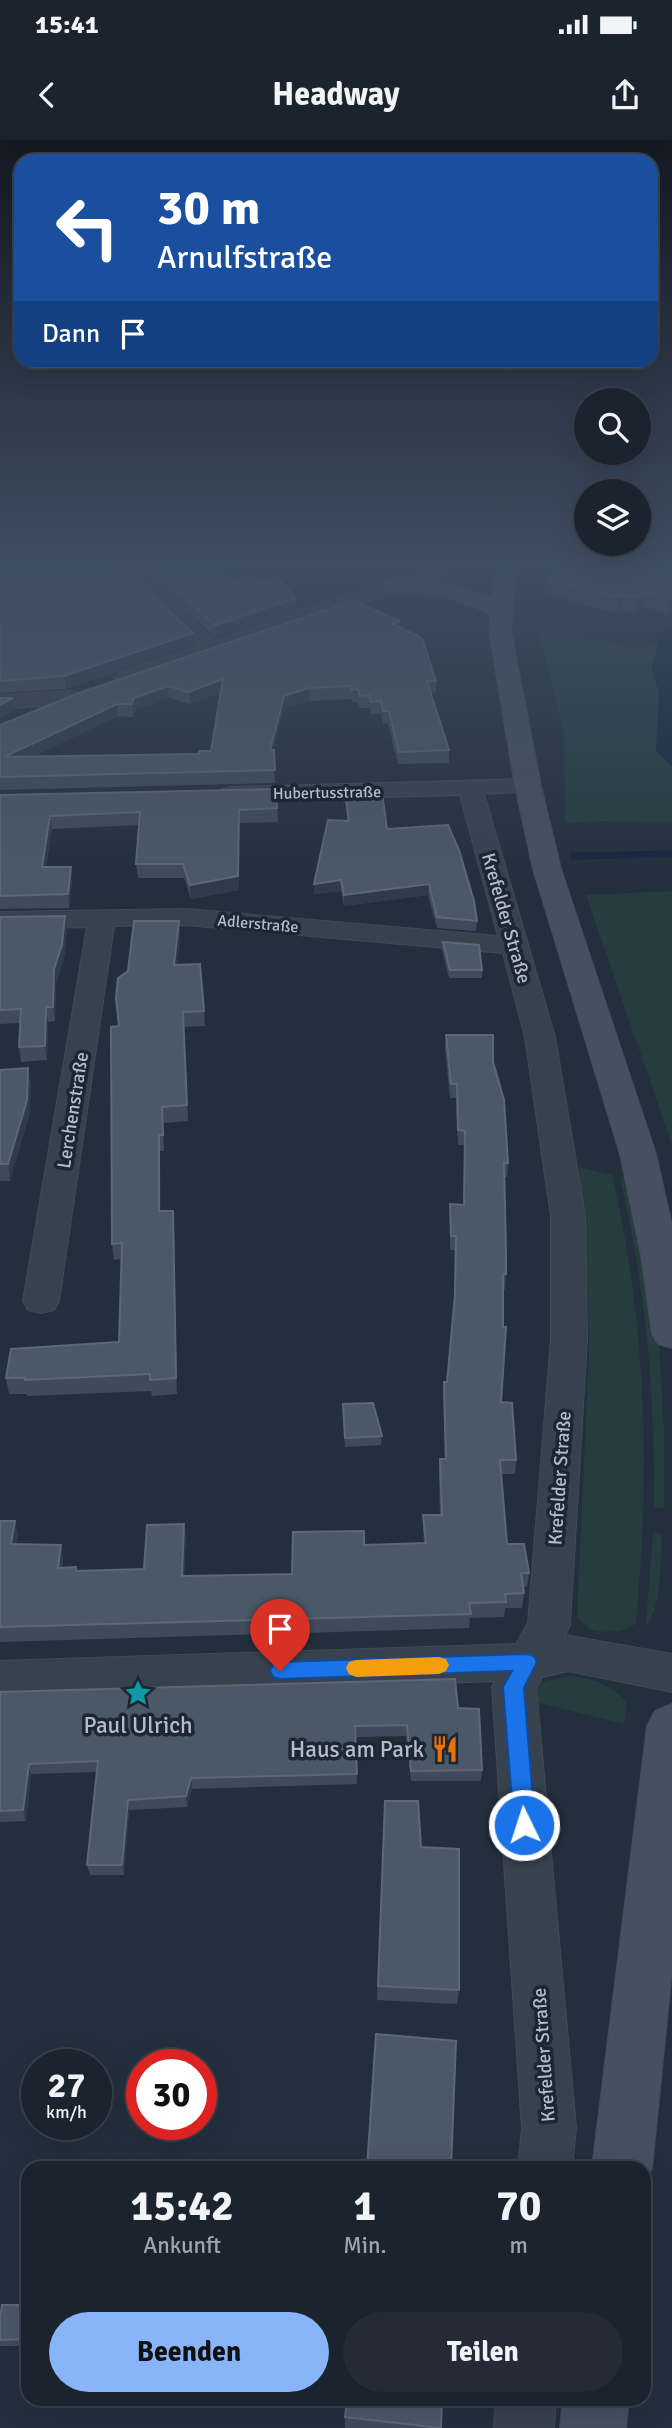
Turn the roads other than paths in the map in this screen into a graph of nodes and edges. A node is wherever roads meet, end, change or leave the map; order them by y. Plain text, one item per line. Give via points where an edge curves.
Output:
1 (156, 668) edge
2 (507, 668) edge
3 (70, 698) junction
4 (0, 702) edge
5 (12, 724) edge
6 (528, 786) junction
7 (470, 788) junction
8 (207, 794) edge
9 (102, 918) junction
10 (0, 920) edge
11 (515, 946) junction
12 (41, 1301) dead end
13 (672, 1334) edge
14 (527, 1662) junction
15 (672, 1673) edge
16 (0, 1680) edge
17 (672, 1726) edge
18 (546, 2161) edge
19 (623, 2161) edge
20 (526, 2406) edge
21 (595, 2406) edge
22 (524, 2428) edge
23 (593, 2428) edge

1 - 3 street
2 - 6 main road
3 - 4 street
3 - 5 street
6 - 7 street, Hubertusstraße
6 - 13 main road via 547,869 638,1154
7 - 8 street, Hubertusstraße
7 - 11 street, Krefelder Straße
9 - 10 street, Adlerstraße
9 - 11 street, Adlerstraße via 186,916
9 - 12 street, Lerchenstraße
11 - 14 street, Krefelder Straße via 540,1037 568,1216 569,1339 549,1625
14 - 15 street via 568,1653
14 - 16 street
14 - 18 street, Krefelder Straße via 513,1687 549,2128
17 - 19 main road
20 - 22 street
21 - 23 main road

